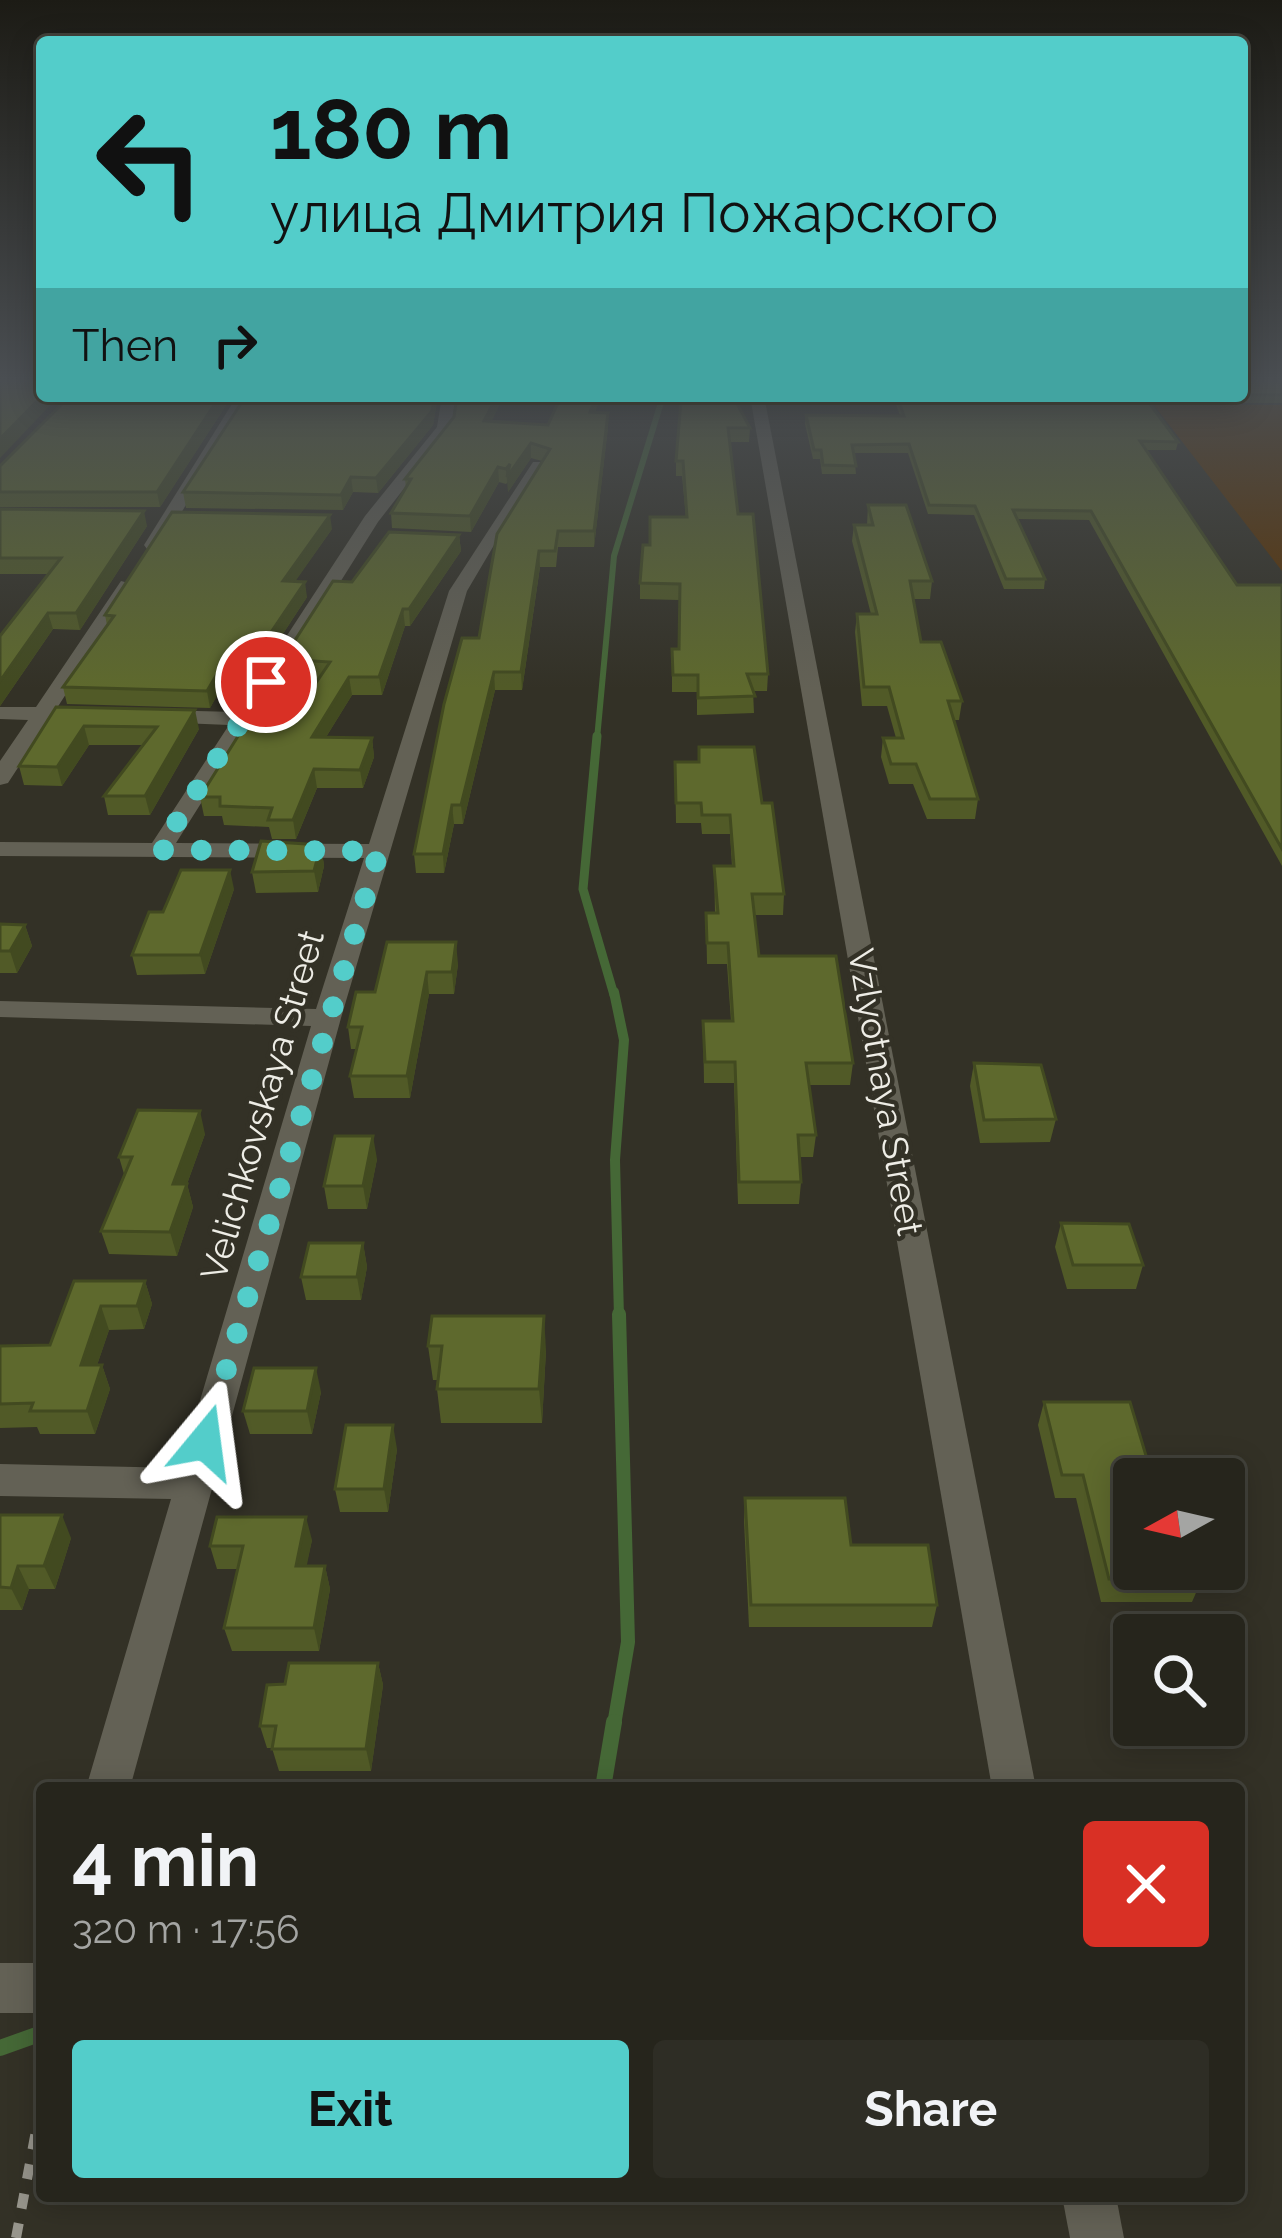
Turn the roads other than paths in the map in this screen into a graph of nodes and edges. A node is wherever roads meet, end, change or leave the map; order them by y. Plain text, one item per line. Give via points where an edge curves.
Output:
1 (193, 480) edge
2 (403, 480) edge
3 (525, 480) edge
4 (773, 480) edge
5 (149, 518) edge
6 (170, 518) junction
7 (193, 518) edge
8 (0, 713) edge
9 (43, 713) junction
10 (87, 715) edge
11 (132, 716) edge
12 (242, 719) junction
13 (0, 778) edge
14 (0, 849) edge
15 (159, 850) junction
16 (379, 851) junction
17 (0, 1010) edge
18 (327, 1018) junction
19 (0, 1480) edge
20 (193, 1484) junction
21 (110, 1782) edge
22 (1013, 1782) edge
23 (0, 1988) edge
24 (36, 1988) edge
25 (1090, 2202) edge
26 (1097, 2238) edge

1 - 6 street
2 - 12 street
3 - 16 street, Velichkovskaya Street via 476,542
4 - 22 street, Vzlyotnaya Street
5 - 6 street
6 - 7 street
6 - 9 street
8 - 9 street
9 - 10 street
9 - 13 street
11 - 12 street
12 - 15 street
14 - 15 street
15 - 16 street
16 - 18 street, Velichkovskaya Street
17 - 18 street
18 - 20 street, Velichkovskaya Street
19 - 20 street
20 - 21 street, Velichkovskaya Street
23 - 24 street
25 - 26 street

